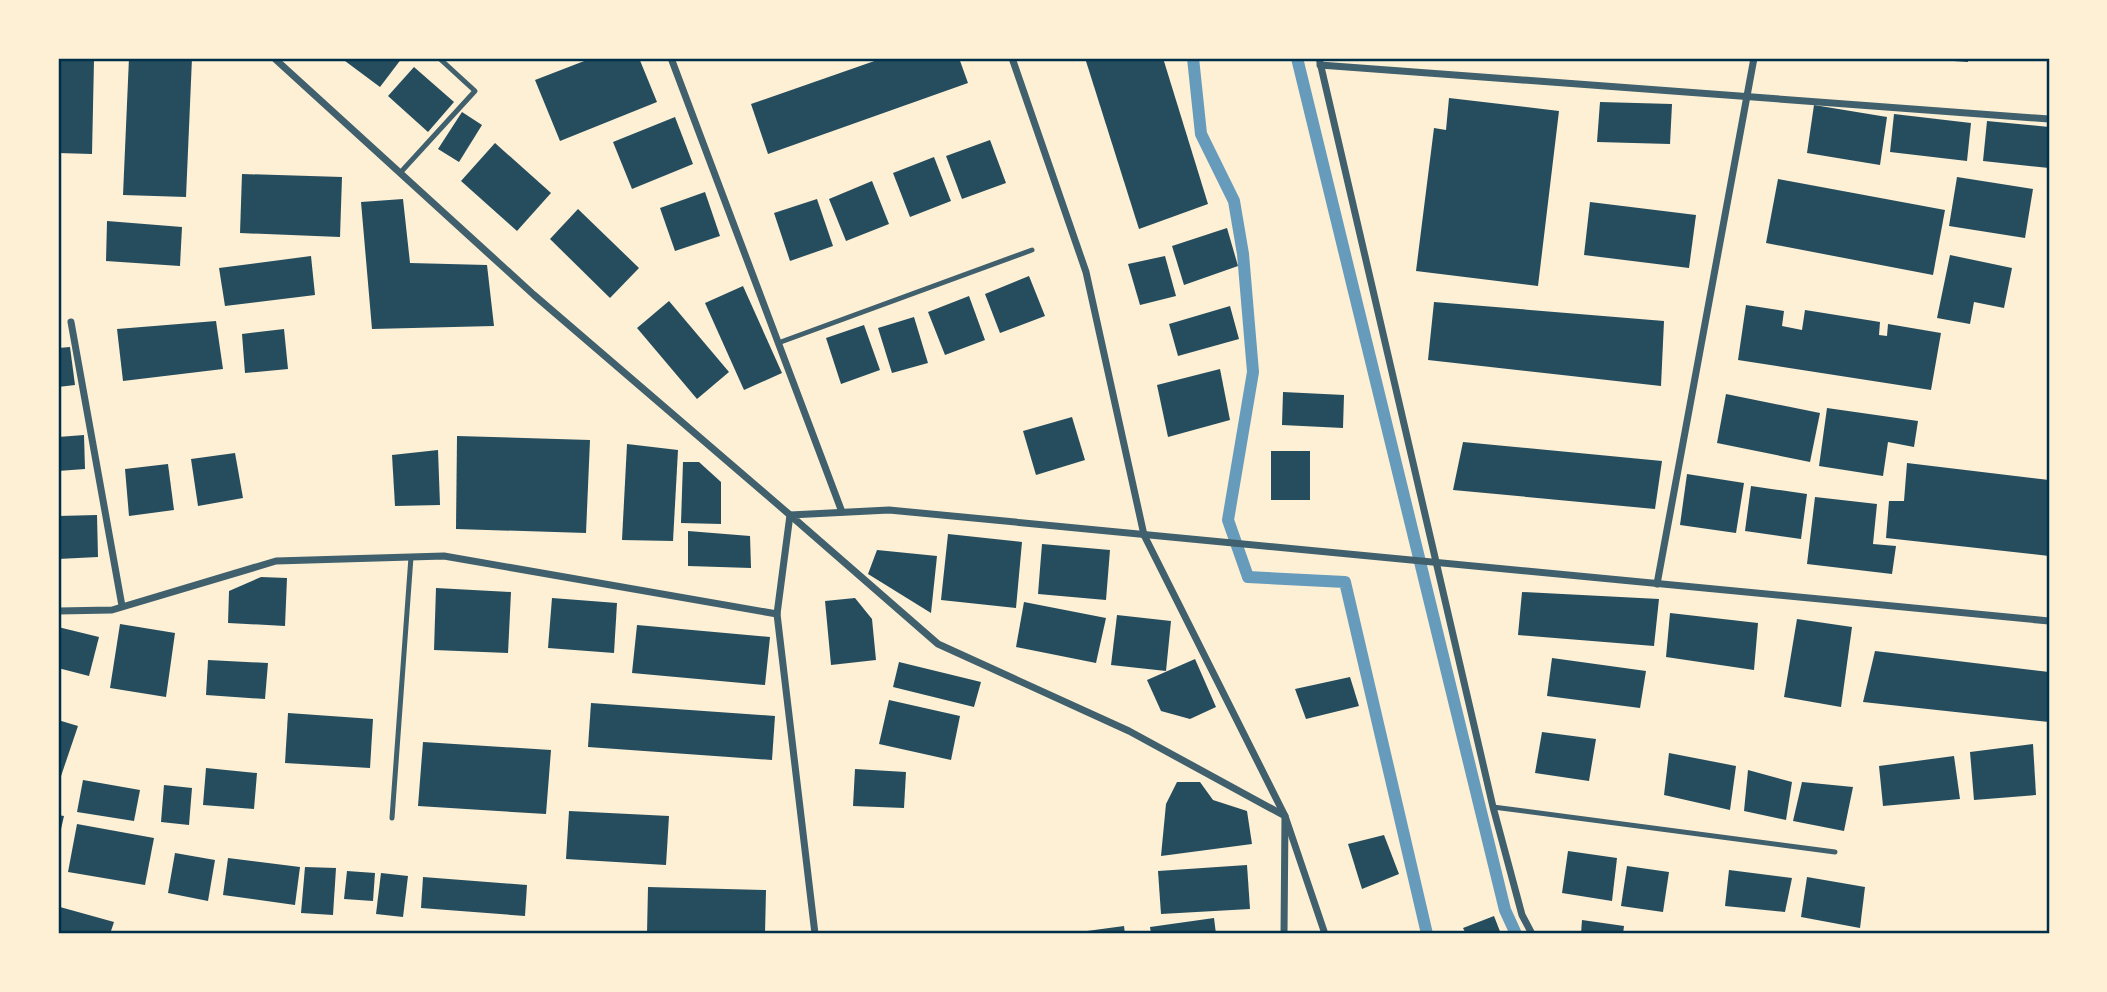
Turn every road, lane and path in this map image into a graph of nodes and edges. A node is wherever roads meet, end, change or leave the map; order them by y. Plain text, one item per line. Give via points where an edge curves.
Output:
1 (274, 58) edge
2 (439, 58) edge
3 (671, 58) edge
4 (1012, 58) edge
5 (1754, 58) edge
6 (1320, 61) edge
7 (1748, 95) junction
8 (2049, 119) edge
9 (400, 173) junction
10 (1031, 250) dead end
11 (71, 322) dead end
12 (778, 344) junction
13 (842, 512) junction
14 (790, 515) junction
15 (1144, 534) junction
16 (411, 557) junction
17 (1432, 560) junction
18 (1657, 584) junction
19 (122, 606) junction
20 (58, 611) edge
21 (777, 614) junction
22 (2049, 621) edge
23 (1493, 807) junction
24 (1285, 816) junction
25 (392, 818) dead end
26 (1835, 852) dead end
27 (815, 934) edge
28 (1284, 934) edge
29 (1325, 934) edge
30 (1532, 934) edge

1 - 9 street
2 - 9 lane via 475,91
3 - 12 street
4 - 15 street via 1086,272
5 - 7 street
6 - 7 street
6 - 17 street
7 - 8 street
7 - 18 street
9 - 14 street
10 - 12 lane
11 - 19 street
12 - 13 street
13 - 14 street
13 - 15 street via 889,510
14 - 21 street
14 - 24 street via 938,644 1129,731
15 - 17 street
15 - 24 street
16 - 19 street via 275,561
16 - 21 street via 444,556
16 - 25 lane
17 - 18 street
17 - 23 street
18 - 22 street
19 - 20 street
21 - 27 street
23 - 26 lane
23 - 30 street via 1522,915
24 - 28 street
24 - 29 street

